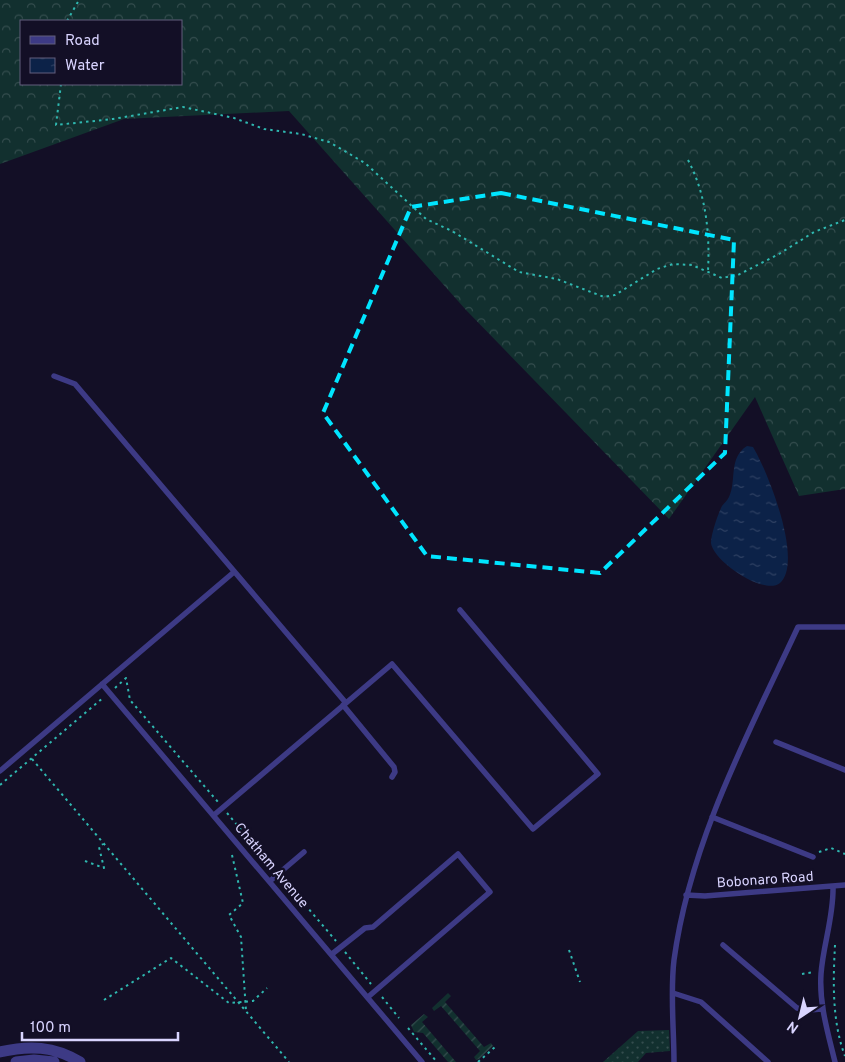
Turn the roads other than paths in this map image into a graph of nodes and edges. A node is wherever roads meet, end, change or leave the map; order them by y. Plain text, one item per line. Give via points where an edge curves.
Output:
1 (54, 376) dead end
2 (234, 572) junction
3 (460, 610) dead end
4 (845, 627) edge
5 (102, 684) junction
6 (344, 704) junction
7 (776, 742) dead end
8 (845, 770) edge
9 (0, 771) edge
10 (392, 777) dead end
11 (214, 815) junction
12 (712, 818) junction
13 (304, 852) dead end
14 (813, 857) dead end
15 (270, 881) junction
16 (845, 885) edge
17 (834, 886) junction
18 (686, 895) junction
19 (723, 945) dead end
20 (332, 954) junction
21 (673, 993) junction
22 (368, 998) junction
23 (822, 1009) junction
24 (0, 1052) edge
25 (16, 1062) edge
26 (54, 1062) edge
27 (80, 1062) edge
28 (422, 1062) edge
29 (674, 1062) edge
30 (768, 1062) edge
31 (835, 1062) edge

1 - 2 lane via 74,384
2 - 5 lane
2 - 6 lane
3 - 6 lane via 598,774 533,829 392,664
4 - 12 lane via 798,627
5 - 9 lane
5 - 11 lane, Chatham Avenue
6 - 10 lane via 394,768
6 - 11 lane
7 - 8 lane
11 - 15 lane, Chatham Avenue
12 - 14 lane
12 - 18 lane
13 - 15 lane
15 - 20 lane, Chatham Avenue
16 - 17 lane, Bobonaro Road
17 - 18 lane, Bobonaro Road
17 - 23 lane via 834,906 822,971
18 - 21 lane via 674,962
19 - 23 lane via 797,1008
20 - 22 lane, Chatham Avenue
20 - 22 lane via 365,928 373,927 458,854 490,892
21 - 29 lane
21 - 30 lane via 701,1002
22 - 28 lane, Chatham Avenue
23 - 31 lane
24 - 27 street via 43,1047
25 - 26 street

